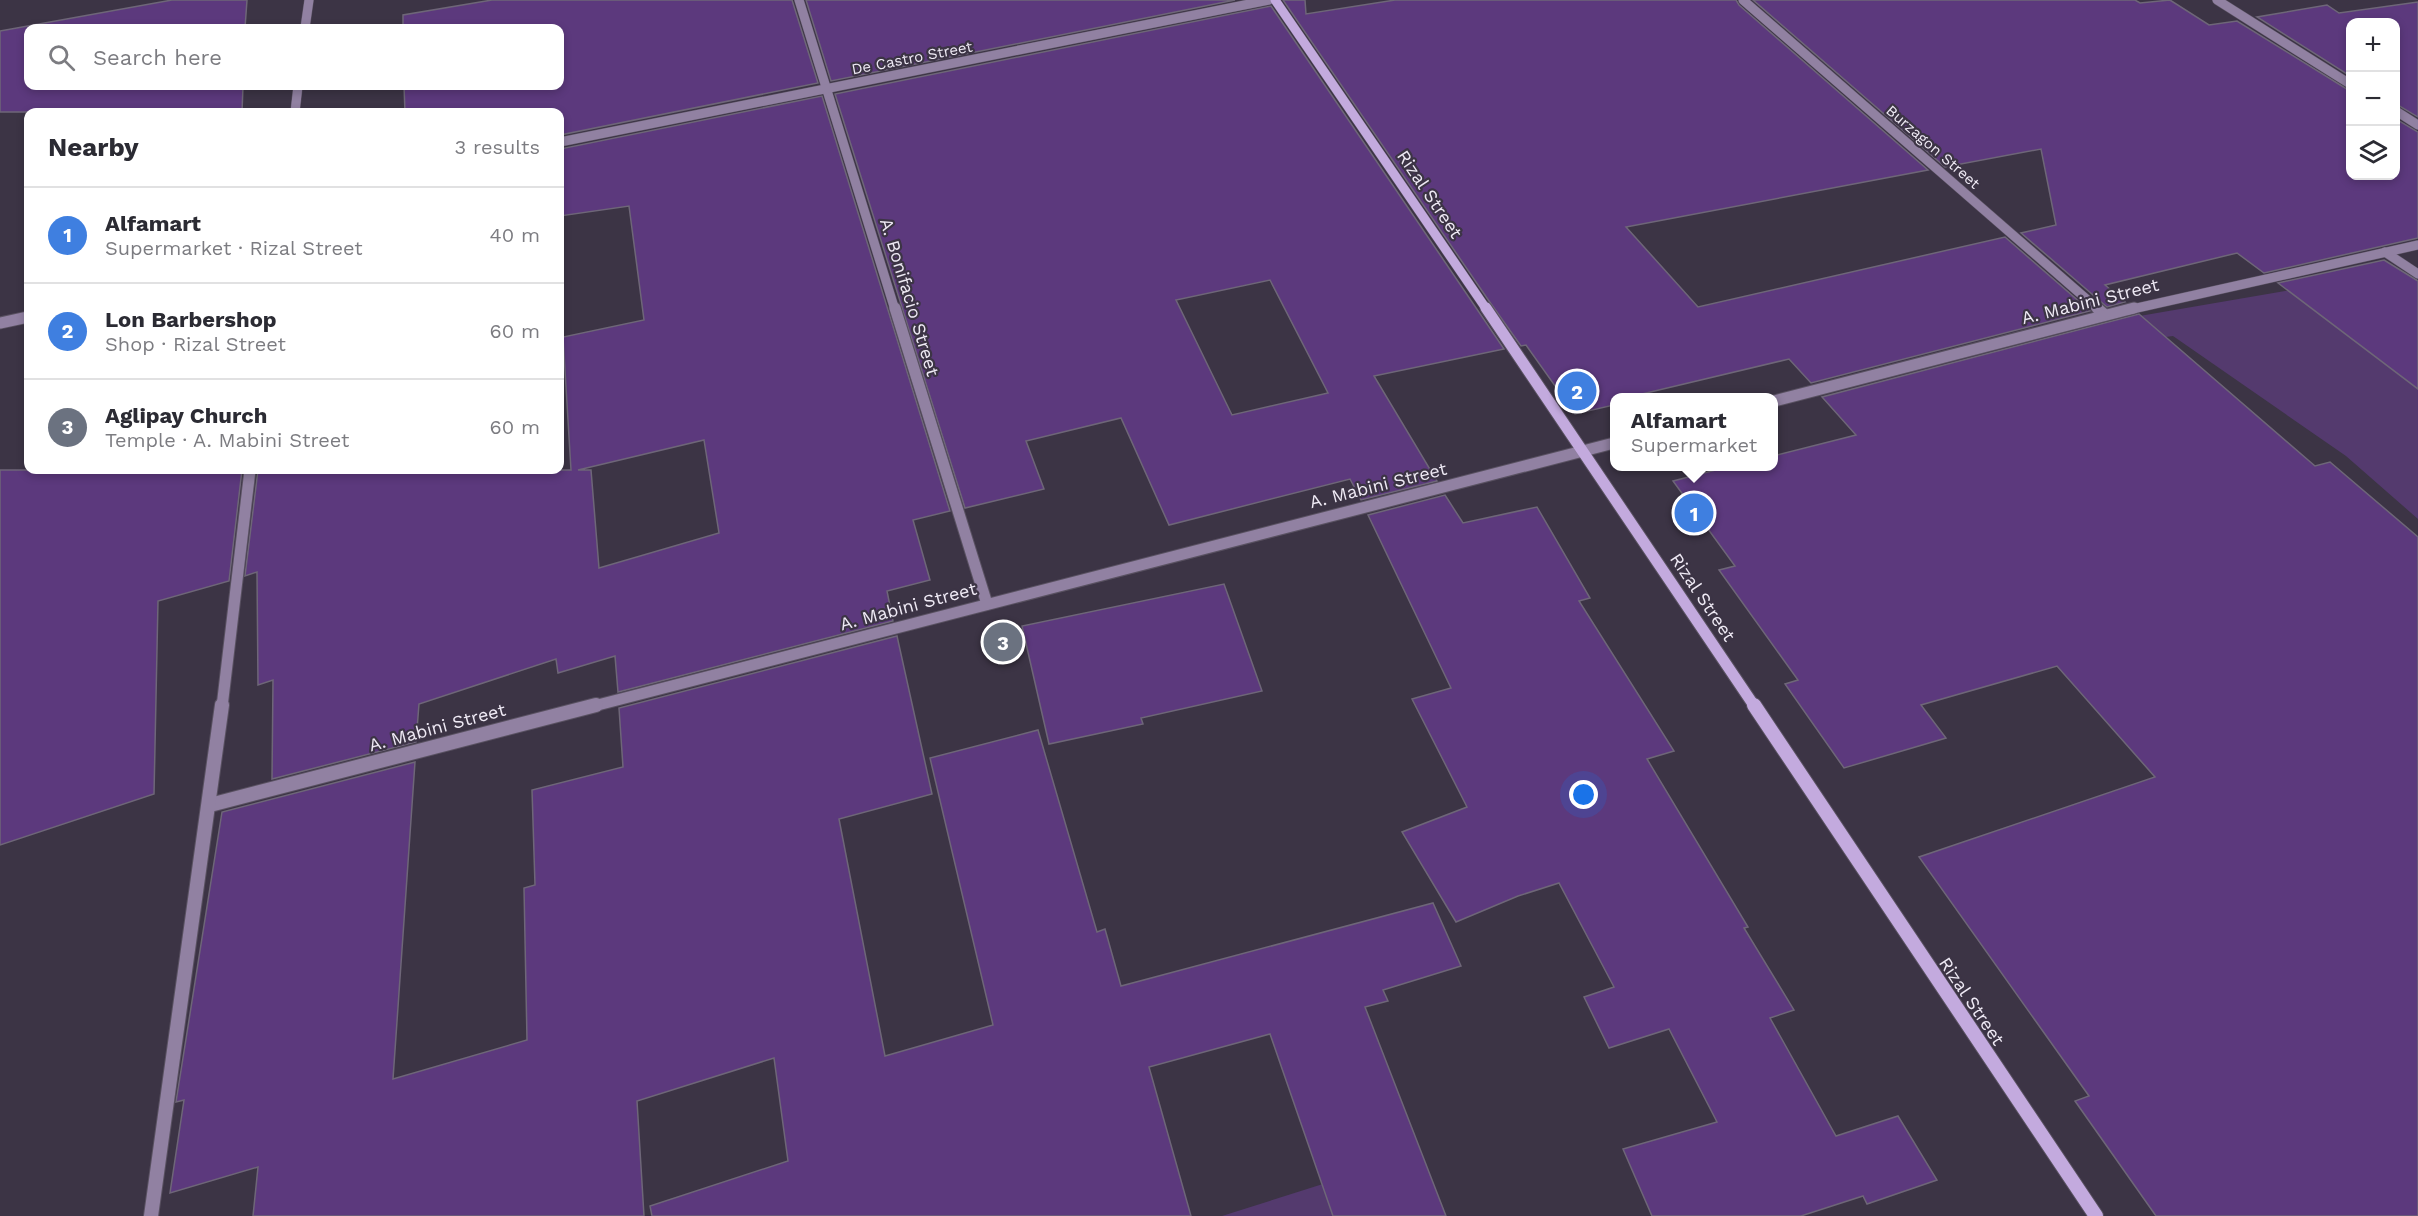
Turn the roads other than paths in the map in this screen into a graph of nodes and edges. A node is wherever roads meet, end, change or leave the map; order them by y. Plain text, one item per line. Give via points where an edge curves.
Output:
1 (309, 0) edge
2 (799, 0) edge
3 (1269, 0) edge
4 (1275, 0) edge
5 (1743, 0) edge
6 (2217, 0) edge
7 (306, 24) edge
8 (2346, 81) edge
9 (829, 88) junction
10 (298, 90) edge
11 (295, 108) edge
12 (2400, 114) edge
13 (2418, 125) edge
14 (564, 141) edge
15 (2418, 245) edge
16 (2385, 252) junction
17 (2418, 274) edge
18 (2105, 315) junction
19 (24, 318) edge
20 (0, 323) edge
21 (1778, 400) edge
22 (1610, 444) edge
23 (1584, 451) junction
24 (250, 474) edge
25 (987, 604) junction
26 (210, 805) junction
27 (151, 1216) edge
28 (2096, 1216) edge

1 - 7 street
2 - 9 street, A. Bonifacio Street
3 - 9 street, De Castro Street
4 - 23 main road, Rizal Street
5 - 18 street, Burzagon Street
6 - 8 street
9 - 14 street, De Castro Street
9 - 25 street, A. Bonifacio Street
10 - 11 street
12 - 13 street
15 - 16 street, A. Mabini Street
16 - 17 street
16 - 18 street, A. Mabini Street
18 - 21 street, A. Mabini Street
19 - 20 street
22 - 23 street, A. Mabini Street
23 - 25 street, A. Mabini Street
23 - 28 main road, Rizal Street
24 - 26 street
25 - 26 street, A. Mabini Street
26 - 27 street

